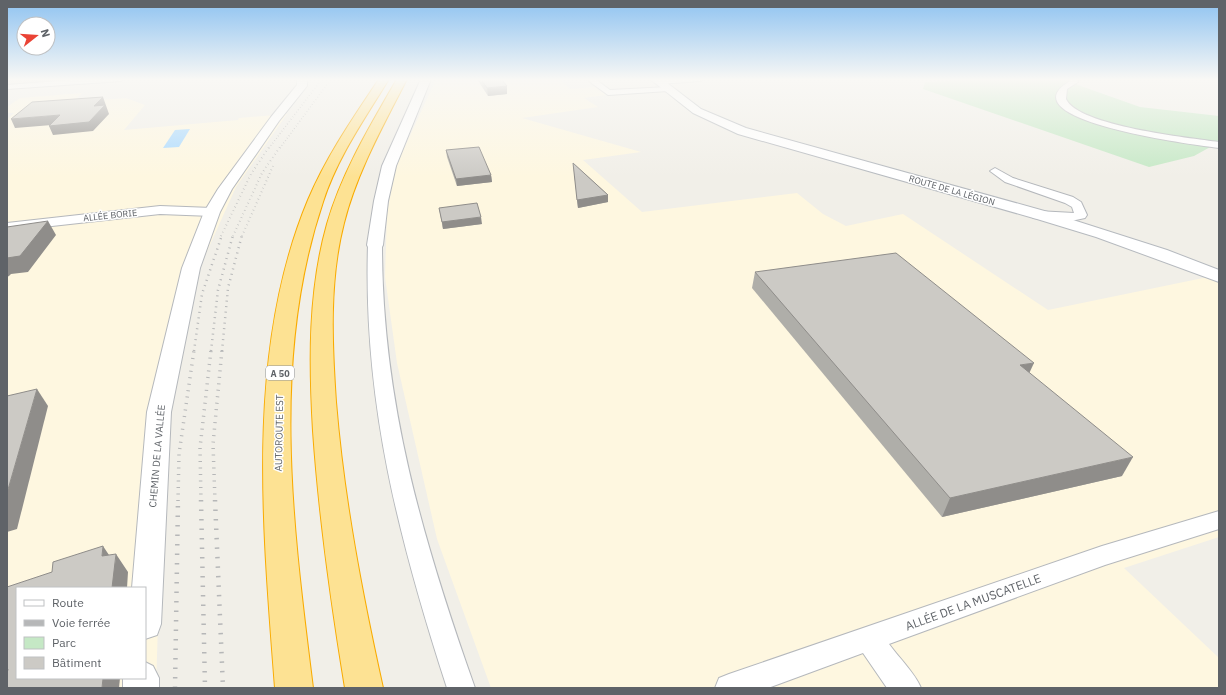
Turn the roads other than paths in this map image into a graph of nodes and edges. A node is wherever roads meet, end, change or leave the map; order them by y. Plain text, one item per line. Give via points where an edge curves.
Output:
1 (281, 111) edge
2 (352, 111) edge
3 (364, 111) edge
4 (384, 111) edge
5 (413, 111) edge
6 (699, 111) edge
7 (1075, 111) edge
8 (1219, 144) edge
9 (331, 166) junction
10 (995, 171) dead end
11 (212, 212) junction
12 (1037, 215) junction
13 (7, 227) edge
14 (375, 244) joint
15 (1219, 276) edge
16 (1219, 520) edge
17 (146, 609) edge
18 (868, 638) junction
19 (294, 688) edge
20 (364, 688) edge
21 (461, 688) edge
22 (729, 688) edge
23 (907, 688) edge

1 - 11 street, CHEMIN DE LA VALLÉE via 225,189
2 - 9 highway
3 - 9 highway, AUTOROUTE EST / A 50
4 - 20 highway via 369,138 343,198 331,243 323,303 322,362 328,454 340,560
5 - 14 street via 390,166 381,201
6 - 12 main road, ROUTE DE LA LÉGION via 742,131
7 - 8 street via 1112,126
9 - 19 highway, AUTOROUTE EST / A 50 via 315,200 300,248 286,308 280,371 278,478 284,584
10 - 12 street via 1009,180 1069,200 1076,205 1081,215
11 - 13 street, ALLÉE BORIE via 160,210
11 - 17 street, CHEMIN DE LA VALLÉE via 191,268 159,412
12 - 15 main road, ROUTE DE LA LÉGION via 1150,250
14 - 21 street via 373,286 380,359 396,462 420,563
16 - 18 street, ALLÉE DE LA MUSCATELLE via 1102,556
18 - 22 street, ALLÉE DE LA MUSCATELLE
18 - 23 street

